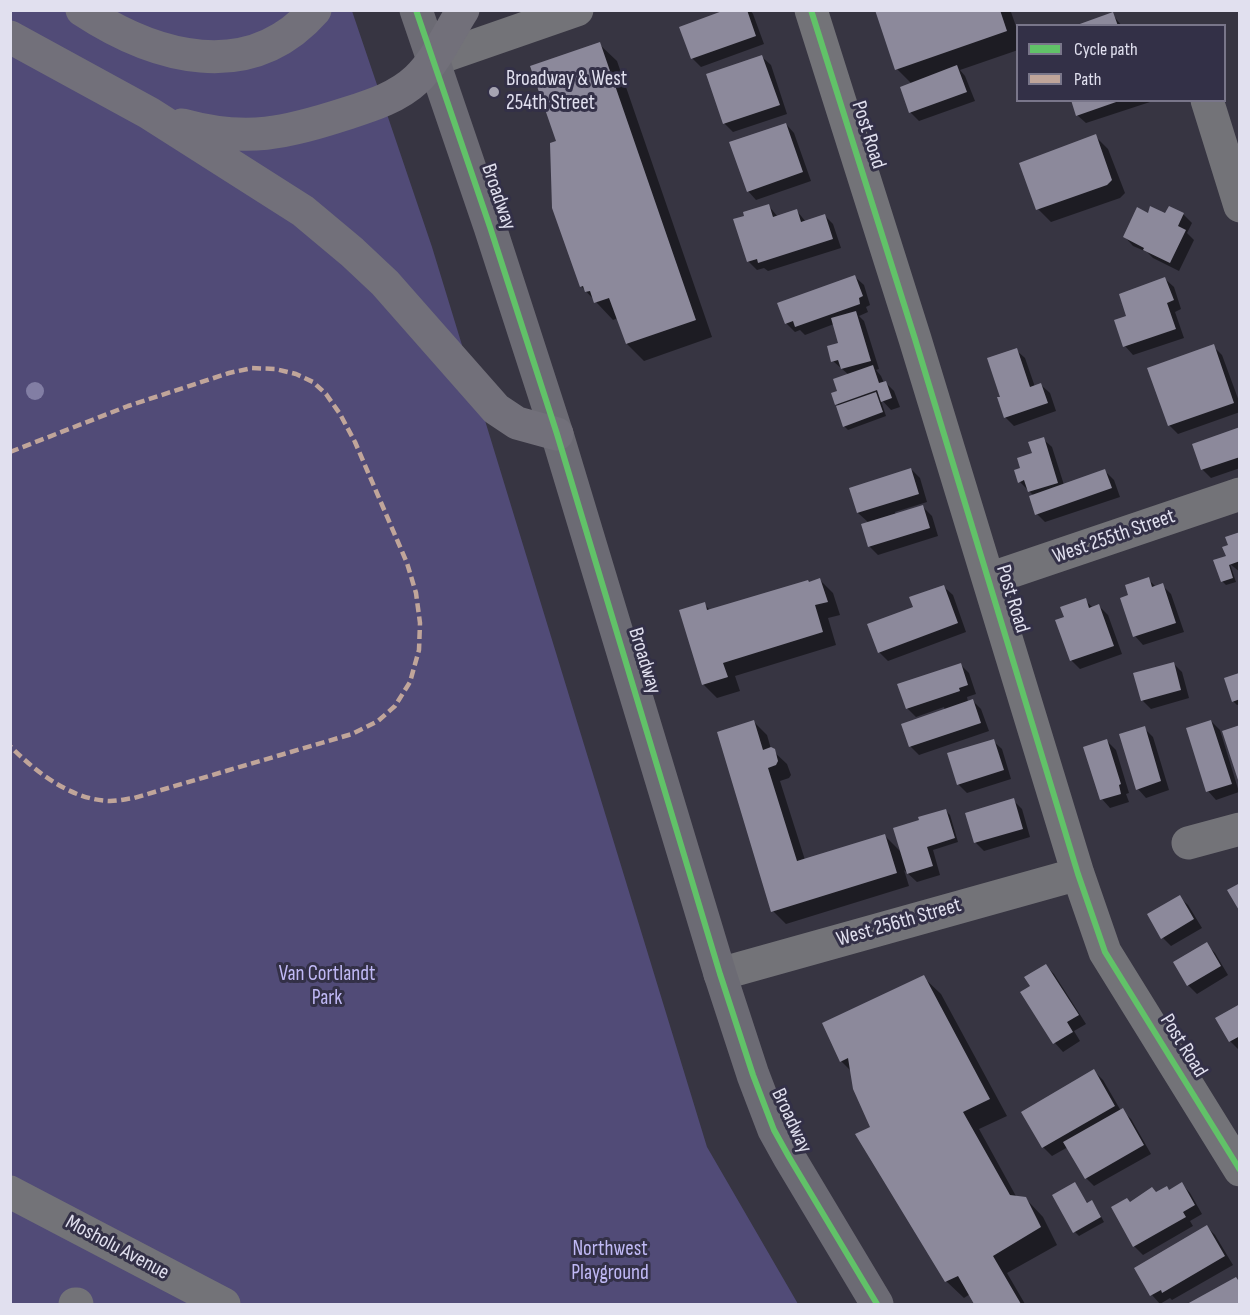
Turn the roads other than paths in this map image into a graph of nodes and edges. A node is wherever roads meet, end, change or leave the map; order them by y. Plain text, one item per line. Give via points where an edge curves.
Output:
1 (81, 10) edge
2 (315, 10) edge
3 (416, 10) edge
4 (463, 10) edge
5 (578, 10) edge
6 (811, 10) edge
7 (10, 37) edge
8 (433, 60) junction
9 (1208, 102) edge
10 (149, 113) junction
11 (1239, 206) edge
12 (557, 434) junction
13 (1239, 494) edge
14 (989, 579) junction
15 (1239, 829) edge
16 (1188, 843) dead end
17 (1078, 873) junction
18 (720, 974) junction
19 (1239, 1170) edge
20 (10, 1191) edge
21 (222, 1304) edge
22 (877, 1305) edge

1 - 2 highway via 114,31 147,45 214,58 244,54 272,44 296,30
3 - 8 main road, Broadway
4 - 8 highway
5 - 8 street
6 - 14 street, Post Road
7 - 10 highway
8 - 10 highway via 410,86 386,100 280,133 250,135 205,130
8 - 12 main road, Broadway
9 - 11 street
10 - 12 highway via 286,199 335,237 400,299 502,414 517,423
12 - 18 main road, Broadway
13 - 14 street, West 255th Street
14 - 17 street, Post Road
15 - 16 street
17 - 18 street, West 256th Street
17 - 19 street, Post Road via 1105,952
18 - 22 main road, Broadway via 774,1130
20 - 21 street, Mosholu Avenue

